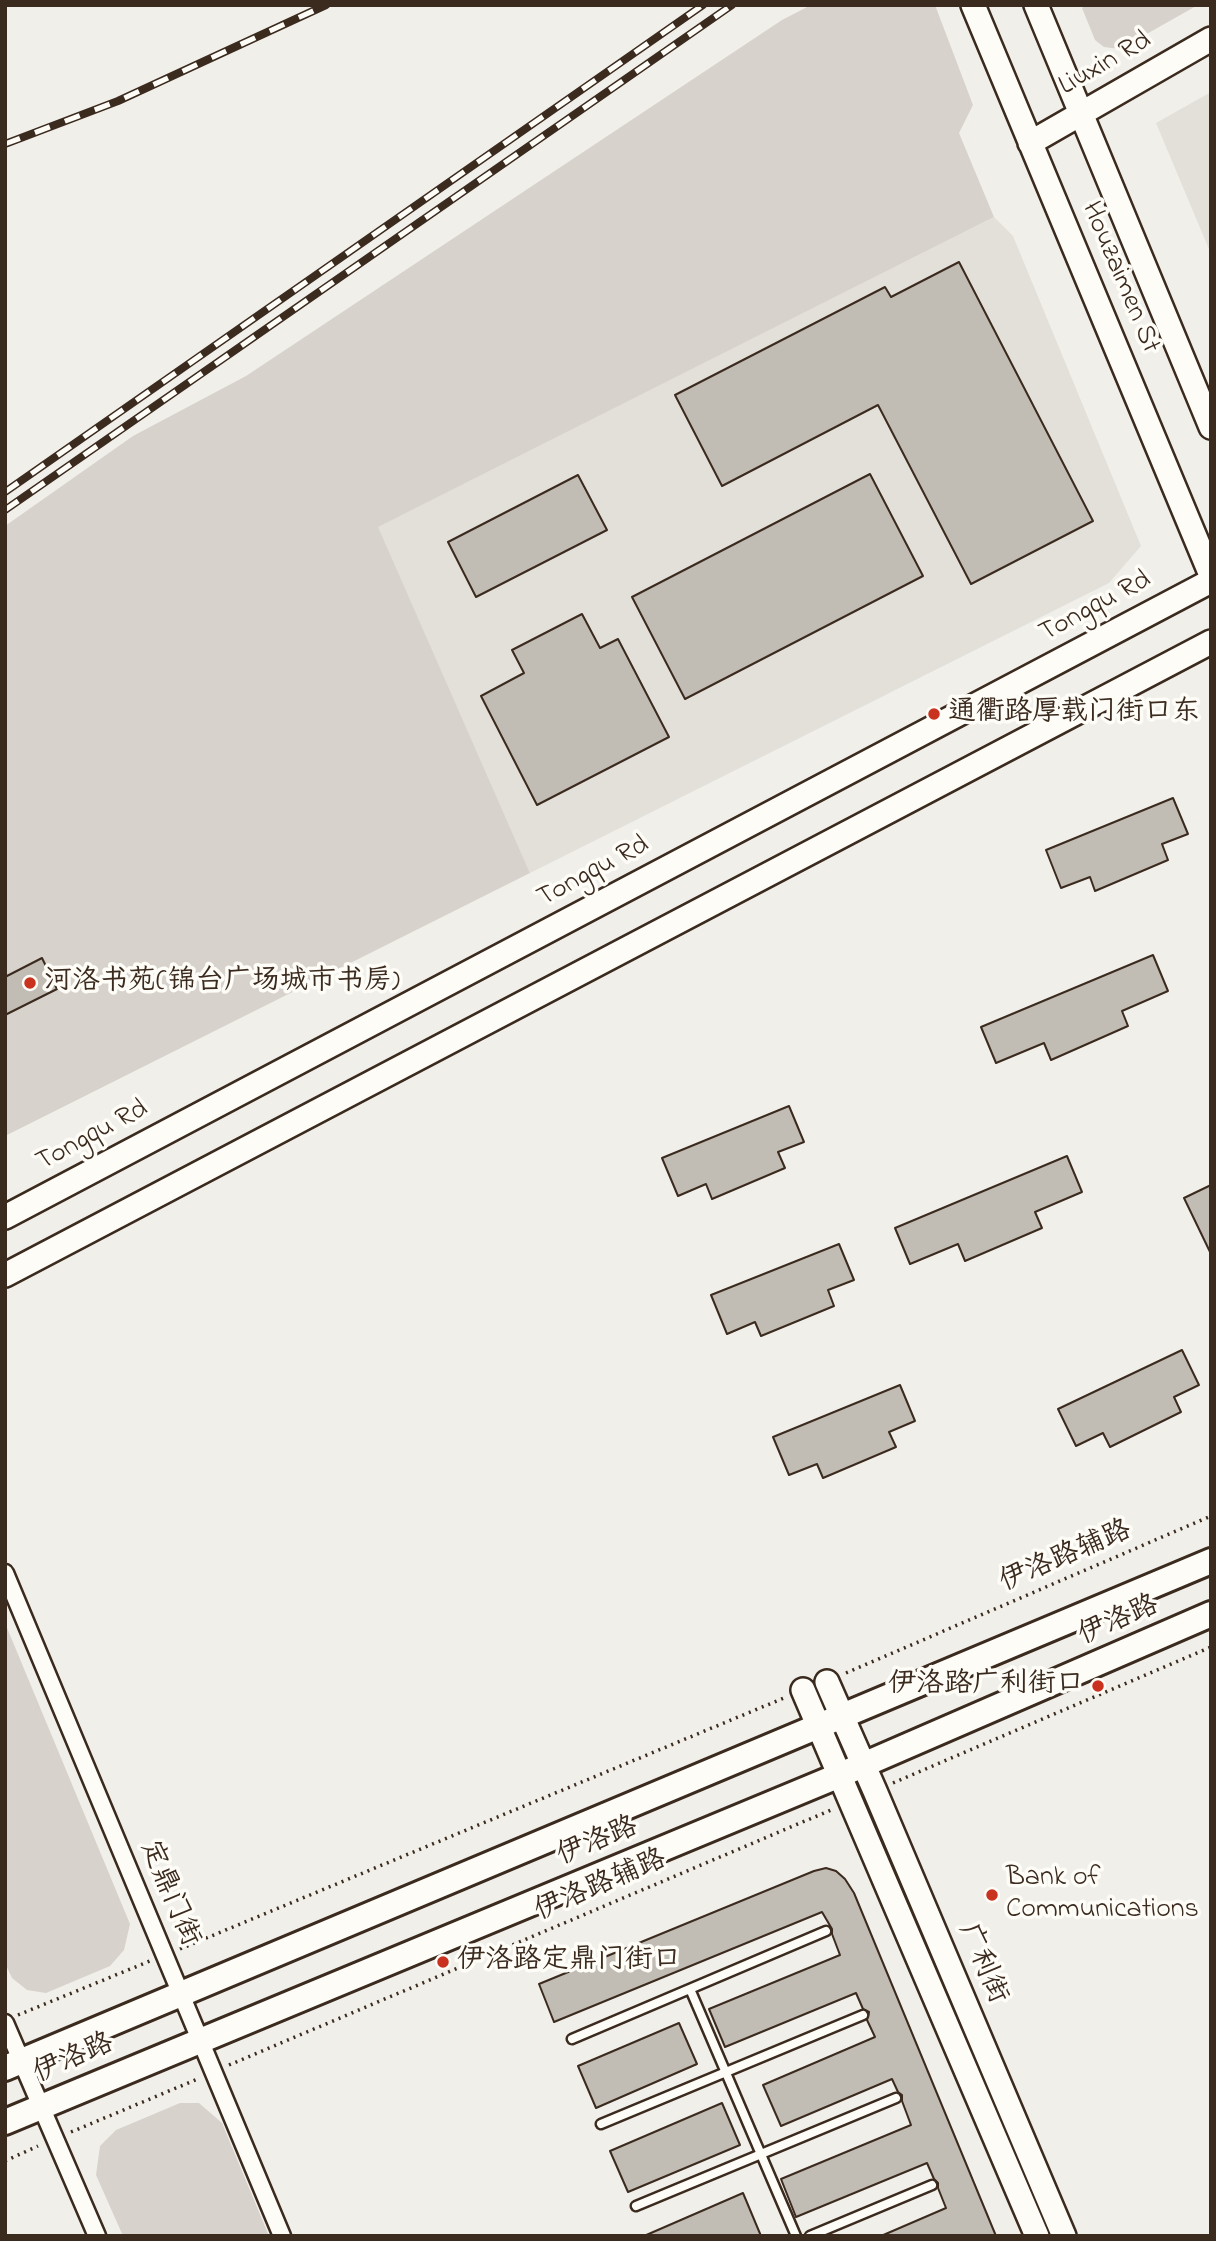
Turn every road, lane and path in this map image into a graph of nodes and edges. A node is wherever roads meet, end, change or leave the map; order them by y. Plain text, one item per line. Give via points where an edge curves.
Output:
1 (973, 5) edge
2 (1036, 5) edge
3 (1211, 39) edge
4 (1080, 113) junction
5 (1030, 143) junction
6 (1211, 427) edge
7 (1211, 575) edge
8 (1211, 581) edge
9 (1211, 642) edge
10 (5, 1217) edge
11 (5, 1275) edge
12 (1211, 1516) edge
13 (1211, 1561) edge
14 (5, 1573) edge
15 (1211, 1614) edge
16 (1211, 1647) edge
17 (827, 1682) joint
18 (803, 1690) joint
19 (842, 1717) junction
20 (818, 1727) junction
21 (864, 1764) junction
22 (840, 1775) junction
23 (875, 1791) junction
24 (851, 1801) junction
25 (826, 1931) dead end
26 (165, 1955) junction
27 (691, 1989) junction
28 (181, 1993) junction
29 (863, 2015) dead end
30 (11, 2019) edge
31 (572, 2039) dead end
32 (200, 2040) junction
33 (14, 2065) edge
34 (213, 2072) junction
35 (726, 2072) junction
36 (896, 2098) dead end
37 (41, 2106) junction
38 (5, 2122) edge
39 (601, 2124) dead end
40 (56, 2138) junction
41 (761, 2155) junction
42 (5, 2161) edge
43 (932, 2185) dead end
44 (636, 2206) dead end
45 (97, 2236) edge
46 (282, 2236) edge
47 (796, 2236) edge
48 (810, 2236) edge
49 (1037, 2236) edge
50 (1063, 2236) edge

1 - 5 street, Houzaimen St
2 - 4 street, Houzaimen St
3 - 4 street, Liuxin Rd
4 - 5 street, Liuxin Rd
4 - 6 street, Houzaimen St
5 - 7 street, Houzaimen St
8 - 10 street, Tongqu Rd
9 - 11 street
12 - 17 path, 伊洛路辅路
13 - 19 main road, 伊洛路
14 - 26 street, 定鼎门街
15 - 21 main road, 伊洛路
16 - 23 path
17 - 19 street, 广利街
18 - 20 street, 广利街
18 - 26 path
19 - 20 main road, 伊洛路
19 - 21 street, 广利街
20 - 22 street, 广利街
20 - 28 main road, 伊洛路
21 - 22 main road, 伊洛路
21 - 23 street, 广利街
22 - 24 street, 广利街
22 - 32 main road, 伊洛路
23 - 50 street, 广利街
24 - 34 path, 伊洛路辅路
24 - 49 street, 广利街
25 - 27 lane
26 - 28 street, 定鼎门街
26 - 30 path
27 - 31 lane
27 - 35 lane
28 - 32 street, 定鼎门街
28 - 33 main road, 伊洛路
29 - 35 lane
30 - 33 street
32 - 34 street, 定鼎门街
32 - 37 main road, 伊洛路
33 - 37 street
34 - 40 path, 伊洛路辅路
34 - 46 street, 定鼎门街
35 - 39 lane
35 - 41 lane
36 - 41 lane
37 - 38 main road, 伊洛路
37 - 40 street
40 - 42 path, 伊洛路辅路
40 - 45 street
41 - 44 lane
41 - 47 lane
43 - 48 lane

